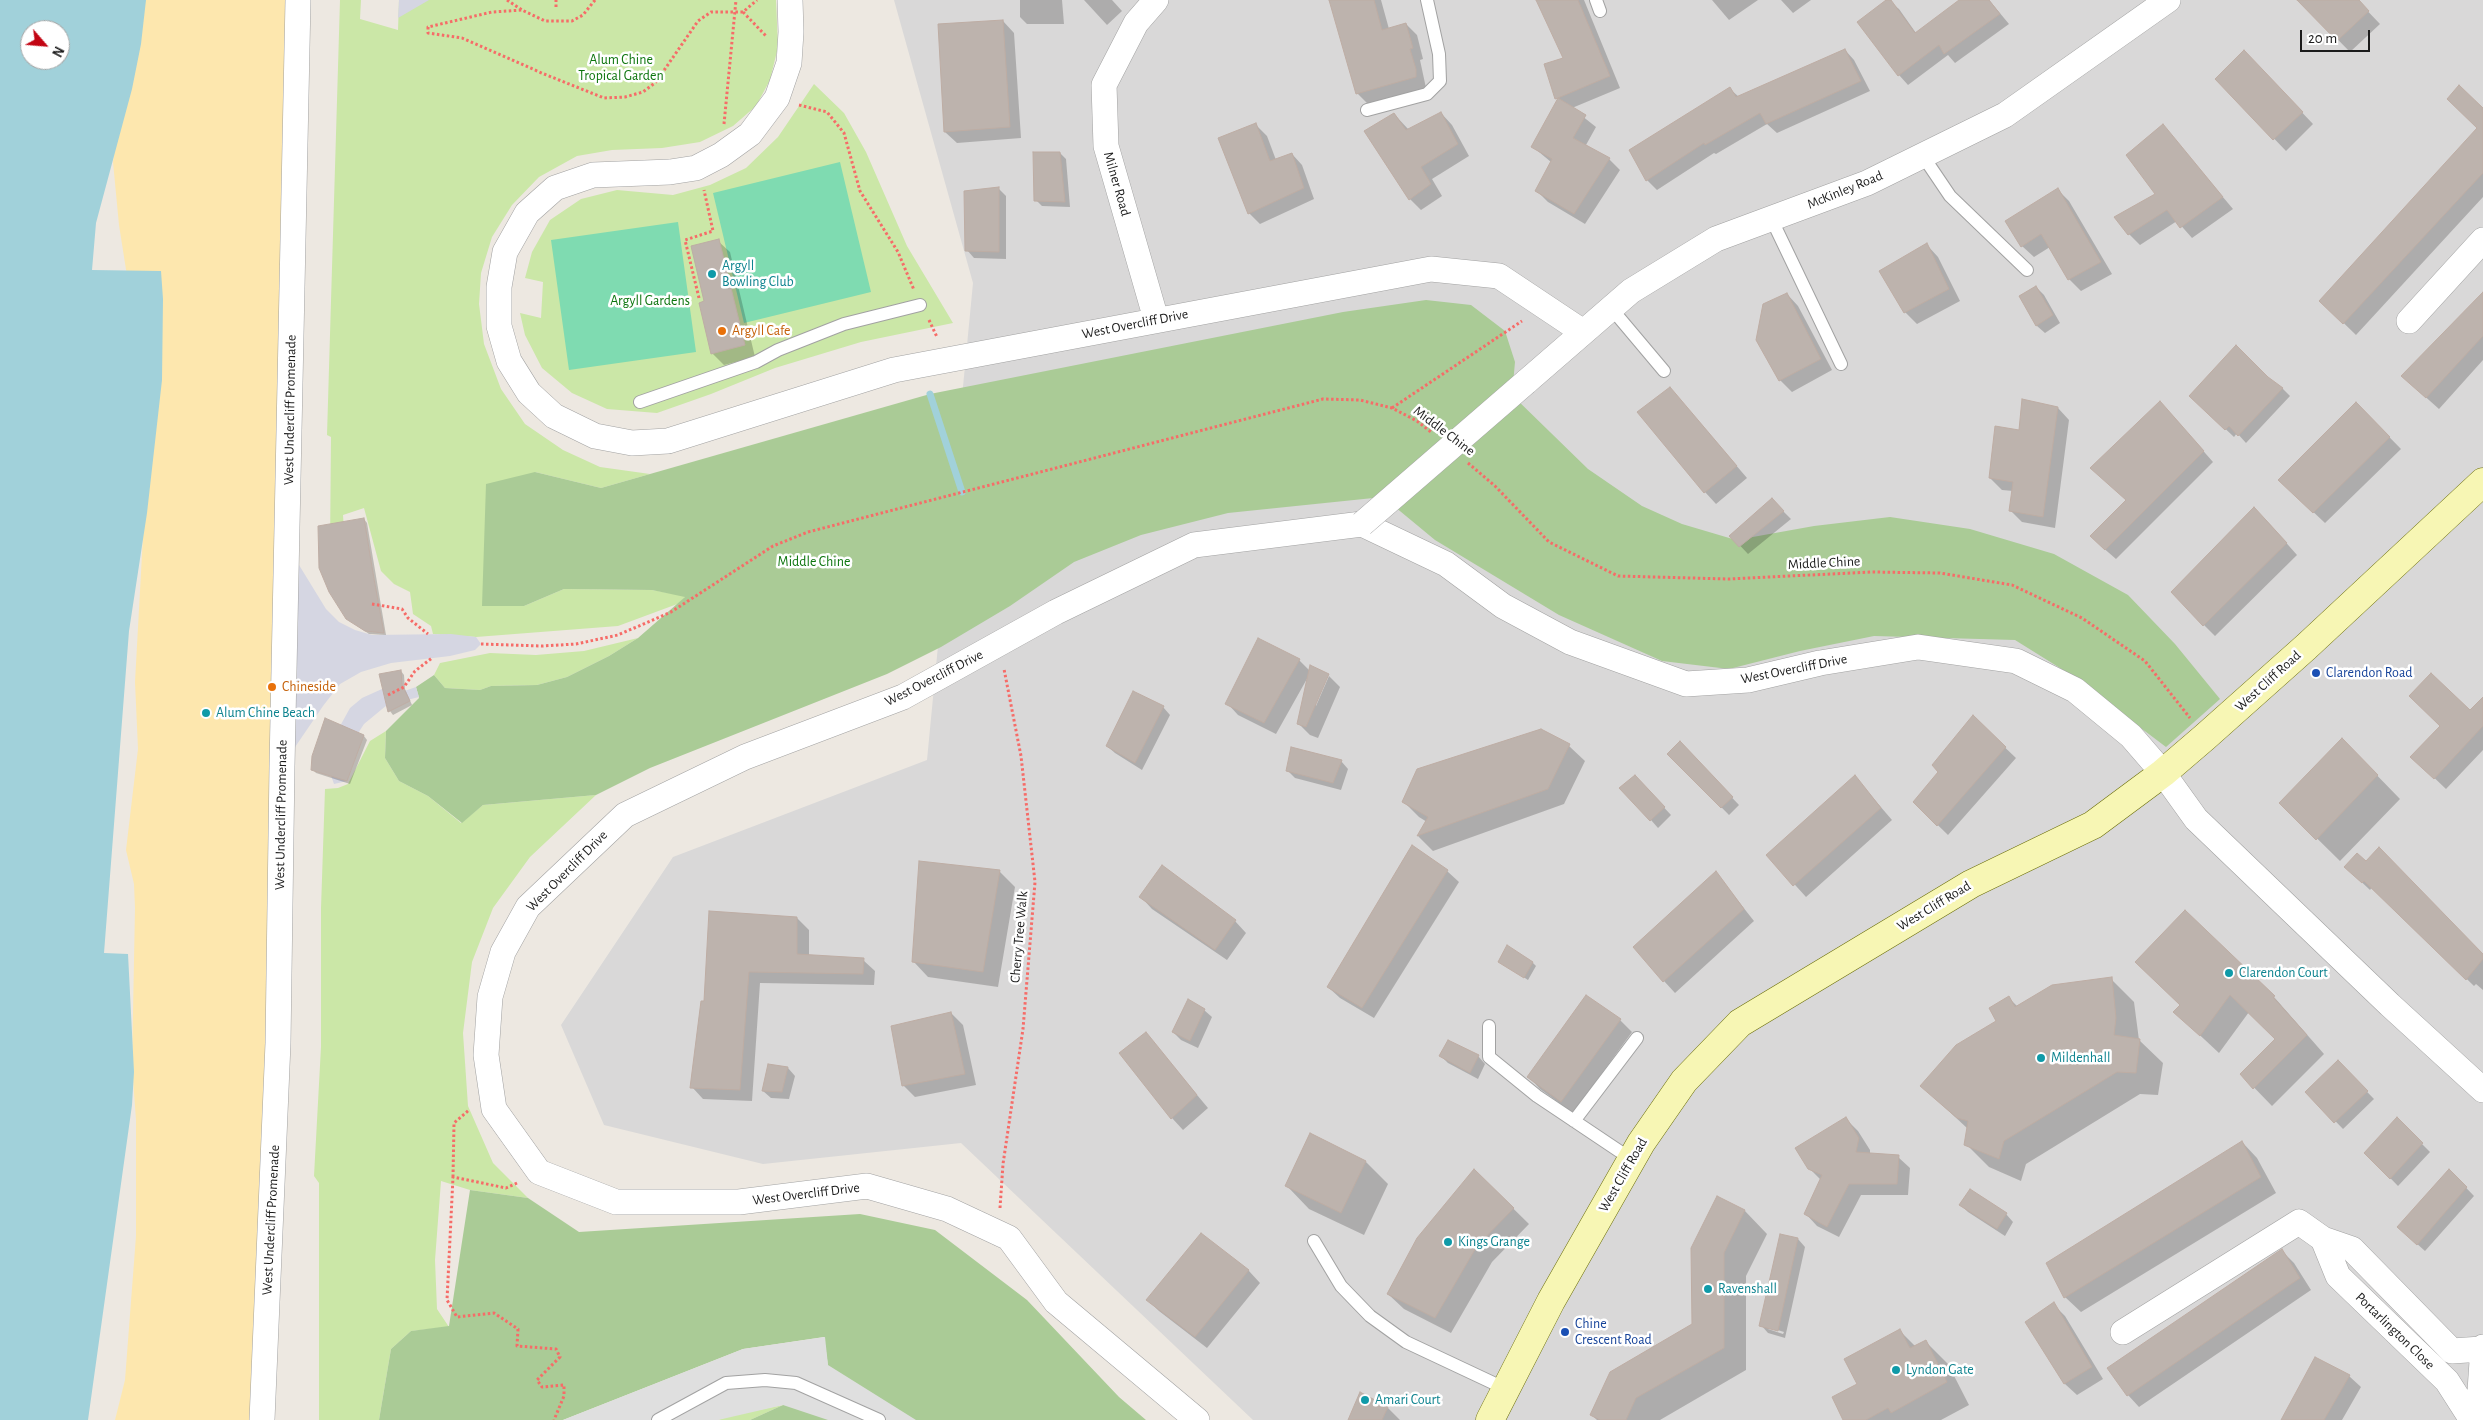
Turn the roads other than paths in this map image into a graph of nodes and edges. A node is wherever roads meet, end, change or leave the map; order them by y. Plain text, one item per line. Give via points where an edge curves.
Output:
1 (298, 0) edge
2 (790, 0) edge
3 (1156, 0) edge
4 (1427, 0) edge
5 (2168, 0) edge
6 (1367, 110) dead end
7 (1923, 156) junction
8 (1771, 218) junction
9 (2483, 240) edge
10 (2028, 270) dead end
11 (920, 305) road end
12 (1612, 308) junction
13 (1156, 319) junction
14 (2409, 321) dead end
15 (1583, 332) junction
16 (1841, 364) dead end
17 (1664, 371) dead end
18 (640, 402) dead end
19 (2483, 482) edge
20 (1362, 524) junction
21 (2163, 773) junction
22 (1489, 1026) dead end
23 (1637, 1038) dead end
24 (2483, 1090) edge
25 (1574, 1120) junction
26 (1632, 1159) junction
27 (2323, 1239) junction
28 (1314, 1241) dead end
29 (2123, 1332) dead end
30 (2483, 1348) edge
31 (1506, 1389) junction
32 (262, 1420) edge
33 (658, 1420) edge
34 (879, 1420) edge
35 (1197, 1420) edge
36 (1490, 1420) edge
37 (2472, 1420) edge
38 (2478, 1420) edge

1 - 32 street, West Undercliff Promenade via 278,1043
2 - 13 street, West Overcliff Drive via 792,32 789,63 777,98 750,134 696,168 594,175 556,188 528,213 505,252 499,287 499,326 509,361 529,392 554,416 595,436 632,444 668,441 894,370
3 - 13 street, Milner Road via 1136,23 1104,85 1106,146
4 - 6 lane via 1439,54 1440,81 1427,94
5 - 7 street, McKinley Road via 2006,115
7 - 8 street, McKinley Road via 1867,183
7 - 10 lane via 1950,196
8 - 12 street, McKinley Road via 1716,239 1631,291
8 - 16 lane
9 - 14 street
11 - 18 lane via 844,324 756,362
12 - 15 street, McKinley Road
12 - 17 lane
13 - 15 street, West Overcliff Drive via 1431,269 1499,276
15 - 20 street, McKinley Road, bridge
19 - 21 street, West Cliff Road via 2313,640
20 - 21 street, West Overcliff Drive via 1446,564 1503,606 1570,642 1686,684 1748,680 1820,663 1918,647 2016,660 2075,690 2131,736
20 - 35 street, West Overcliff Drive via 1194,545 1056,612 903,697 745,757 625,815 528,907 503,952 490,997 486,1055 494,1109 539,1172 616,1202 739,1202 866,1186 947,1209 1009,1238 1056,1302
21 - 24 street via 2196,819
21 - 26 street, West Cliff Road via 2092,825 1971,884 1740,1023 1684,1081
22 - 25 lane via 1489,1057 1537,1096
23 - 25 lane
25 - 26 lane
26 - 31 street, West Cliff Road via 1551,1301
27 - 29 street, Portarlington Close via 2299,1222
27 - 30 street, Portarlington Close via 2352,1249 2452,1351
27 - 37 street, Portarlington Close via 2338,1276 2447,1381
28 - 31 lane via 1341,1286 1370,1316 1406,1342
30 - 38 street
31 - 36 street, West Cliff Road
33 - 34 lane via 726,1383 765,1380 796,1383

